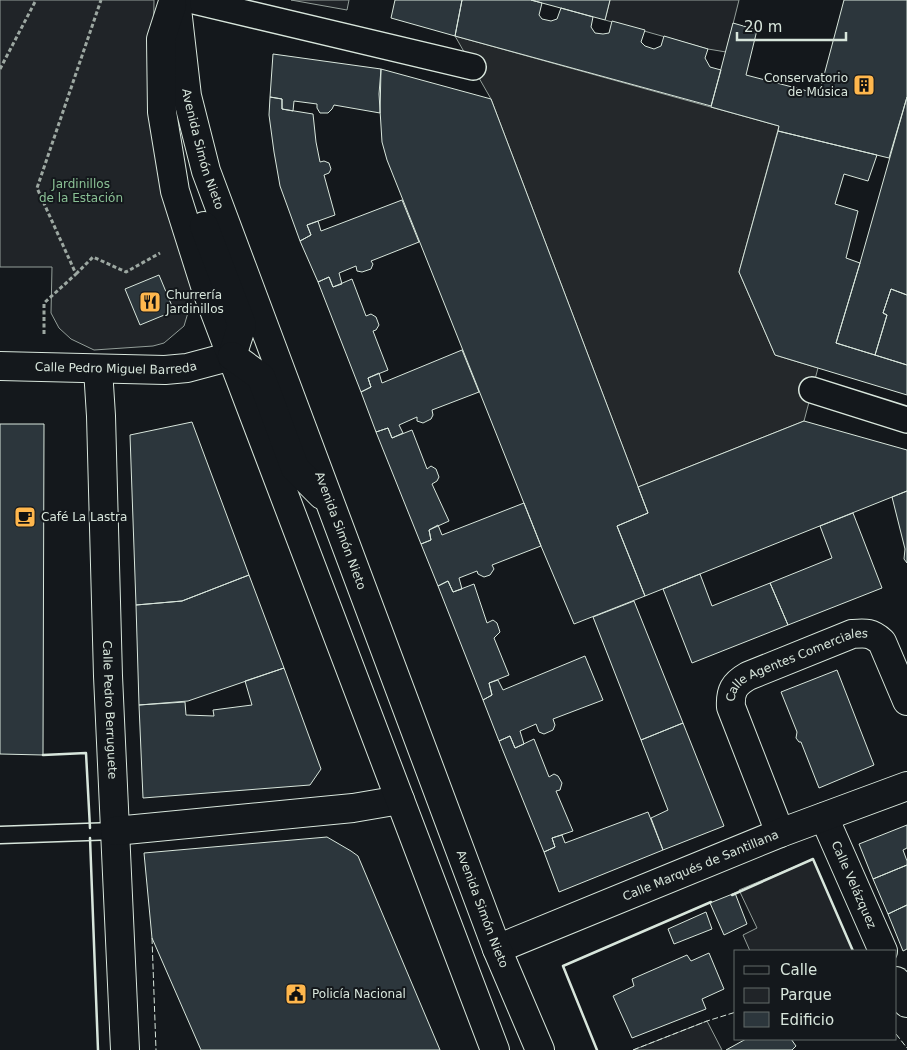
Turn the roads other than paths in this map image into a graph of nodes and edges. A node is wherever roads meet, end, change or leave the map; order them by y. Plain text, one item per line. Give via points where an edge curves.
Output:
1 (175, 0) edge
2 (190, 0) edge
3 (473, 67) dead end
4 (206, 171) junction
5 (232, 356) junction
6 (0, 366) edge
7 (98, 369) junction
8 (812, 390) dead end
9 (907, 420) edge
10 (329, 502) junction
11 (387, 656) junction
12 (907, 701) edge
13 (907, 786) edge
14 (400, 800) junction
15 (824, 817) junction
16 (115, 830) junction
17 (780, 833) junction
18 (0, 836) edge
19 (497, 949) junction
20 (883, 950) edge
21 (897, 983) edge
22 (907, 1003) edge
23 (125, 1050) edge
24 (495, 1050) edge
25 (540, 1050) edge

1 - 4 main road, Avenida Simón Nieto via 187,96
1 - 5 main road, Avenida Simón Nieto via 161,39 162,112 175,191 206,289
2 - 3 street
4 - 5 main road via 200,216 242,325
4 - 10 main road, Avenida Simón Nieto
5 - 7 main road, Calle Pedro Miguel Barreda via 187,368
5 - 10 main road via 261,377 294,468
5 - 14 main road, Avenida Simón Nieto
6 - 7 main road, Calle Pedro Miguel Barreda
7 - 16 main road, Calle Pedro Berruguete
8 - 9 street
10 - 11 main road, Avenida Simón Nieto
11 - 14 main road via 382,692 414,766 411,791
11 - 19 main road, Avenida Simón Nieto
12 - 17 main road, Calle Agentes Comerciales via 882,642 875,635 864,633 852,634 748,676 734,686 730,696 731,707
13 - 15 main road, Calle Marqués de Santillana
14 - 16 main road via 353,808
14 - 19 main road via 416,802 435,820 465,903
14 - 24 main road, Avenida Simón Nieto
15 - 17 main road, Calle Marqués de Santillana
15 - 20 main road, Calle Velázquez
16 - 18 lane
16 - 23 main road, Calle Pedro Berruguete
17 - 19 main road, Calle Marqués de Santillana
19 - 25 main road, Avenida Simón Nieto
21 - 22 main road

